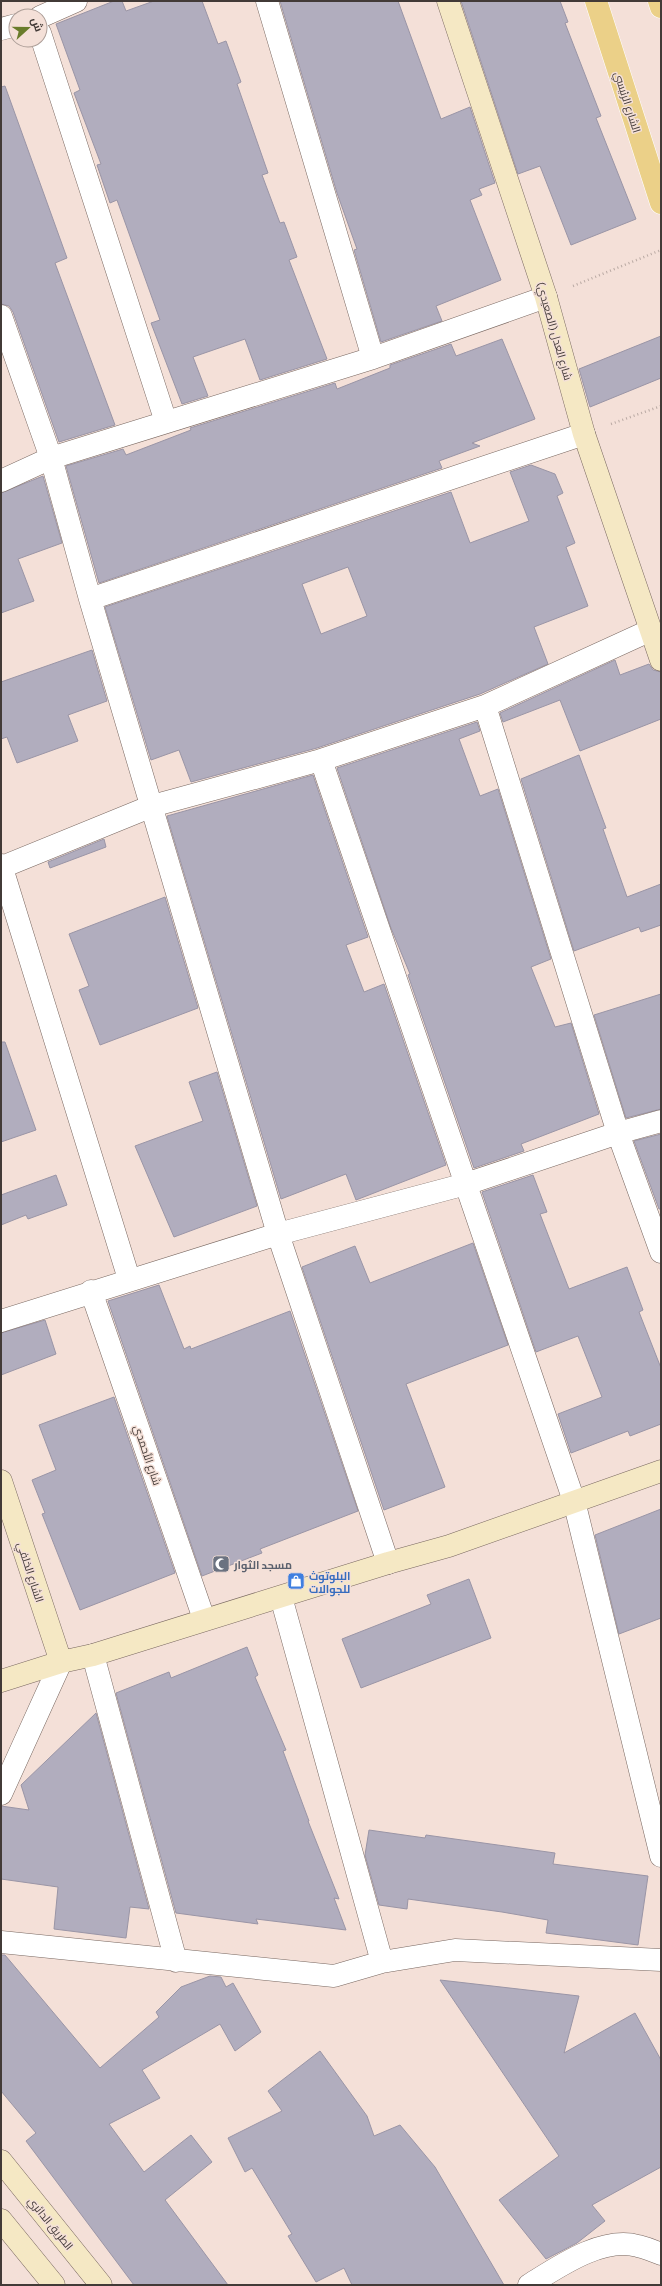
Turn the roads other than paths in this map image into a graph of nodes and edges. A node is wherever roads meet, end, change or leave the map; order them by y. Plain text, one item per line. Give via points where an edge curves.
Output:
1 (76, 1) edge
2 (268, 1) edge
3 (448, 1) edge
4 (596, 1) edge
5 (659, 1) edge
6 (661, 7) edge
7 (48, 13) edge
8 (45, 48) edge
9 (661, 203) edge
10 (546, 297) junction
11 (1, 316) edge
12 (373, 358) junction
13 (166, 422) junction
14 (584, 434) junction
15 (51, 458) junction
16 (1, 481) edge
17 (90, 599) junction
18 (651, 630) junction
19 (661, 660) edge
20 (486, 706) junction
21 (321, 760) junction
22 (152, 806) junction
23 (1, 866) edge
24 (661, 1121) edge
25 (618, 1133) junction
26 (466, 1184) junction
27 (278, 1234) junction
28 (661, 1252) edge
29 (129, 1279) junction
30 (92, 1291) junction
31 (1, 1321) edge
32 (661, 1471) edge
33 (1, 1481) edge
34 (574, 1501) junction
35 (388, 1563) junction
36 (281, 1597) junction
37 (204, 1619) junction
38 (93, 1655) junction
39 (61, 1662) junction
40 (1, 1681) edge
41 (1, 1794) edge
42 (661, 1856) edge
43 (1, 1942) edge
44 (661, 1960) edge
45 (176, 1961) junction
46 (382, 1962) junction
47 (1, 2161) edge
48 (1, 2220) edge
49 (661, 2254) edge
50 (54, 2285) edge
51 (101, 2285) edge
52 (528, 2285) edge

1 - 7 street
2 - 12 street
3 - 10 street, شارع العدل (الصعيدي)
4 - 9 main road, الشارع الرئيسي
5 - 6 main road
8 - 13 street
10 - 12 street
10 - 14 street, شارع العدل (الصعيدي)
11 - 15 street
12 - 13 street
13 - 15 street
14 - 17 street
14 - 18 street, شارع العدل (الصعيدي)
15 - 16 street
15 - 17 street
17 - 22 street
18 - 19 street, شارع العدل (الصعيدي)
18 - 20 street
20 - 21 street
20 - 25 street
21 - 22 street
21 - 26 street
22 - 23 street
22 - 27 street
23 - 29 street
24 - 25 street
25 - 26 street
25 - 28 street
26 - 27 street
26 - 34 street
27 - 29 street
27 - 35 street
29 - 30 street
30 - 31 street
30 - 37 street, شارع الأحمدي
32 - 34 street
33 - 39 street, الشارع الخلفي
34 - 35 street via 450,1546
34 - 42 street
35 - 36 street
36 - 37 street
36 - 46 street
37 - 38 street
38 - 39 street
38 - 45 street
39 - 40 street
39 - 41 street
43 - 45 street
44 - 46 street via 455,1950
45 - 46 street via 334,1976
47 - 51 street, الطريق الدائري
48 - 50 street
49 - 52 street via 637,2245 612,2245 582,2253

